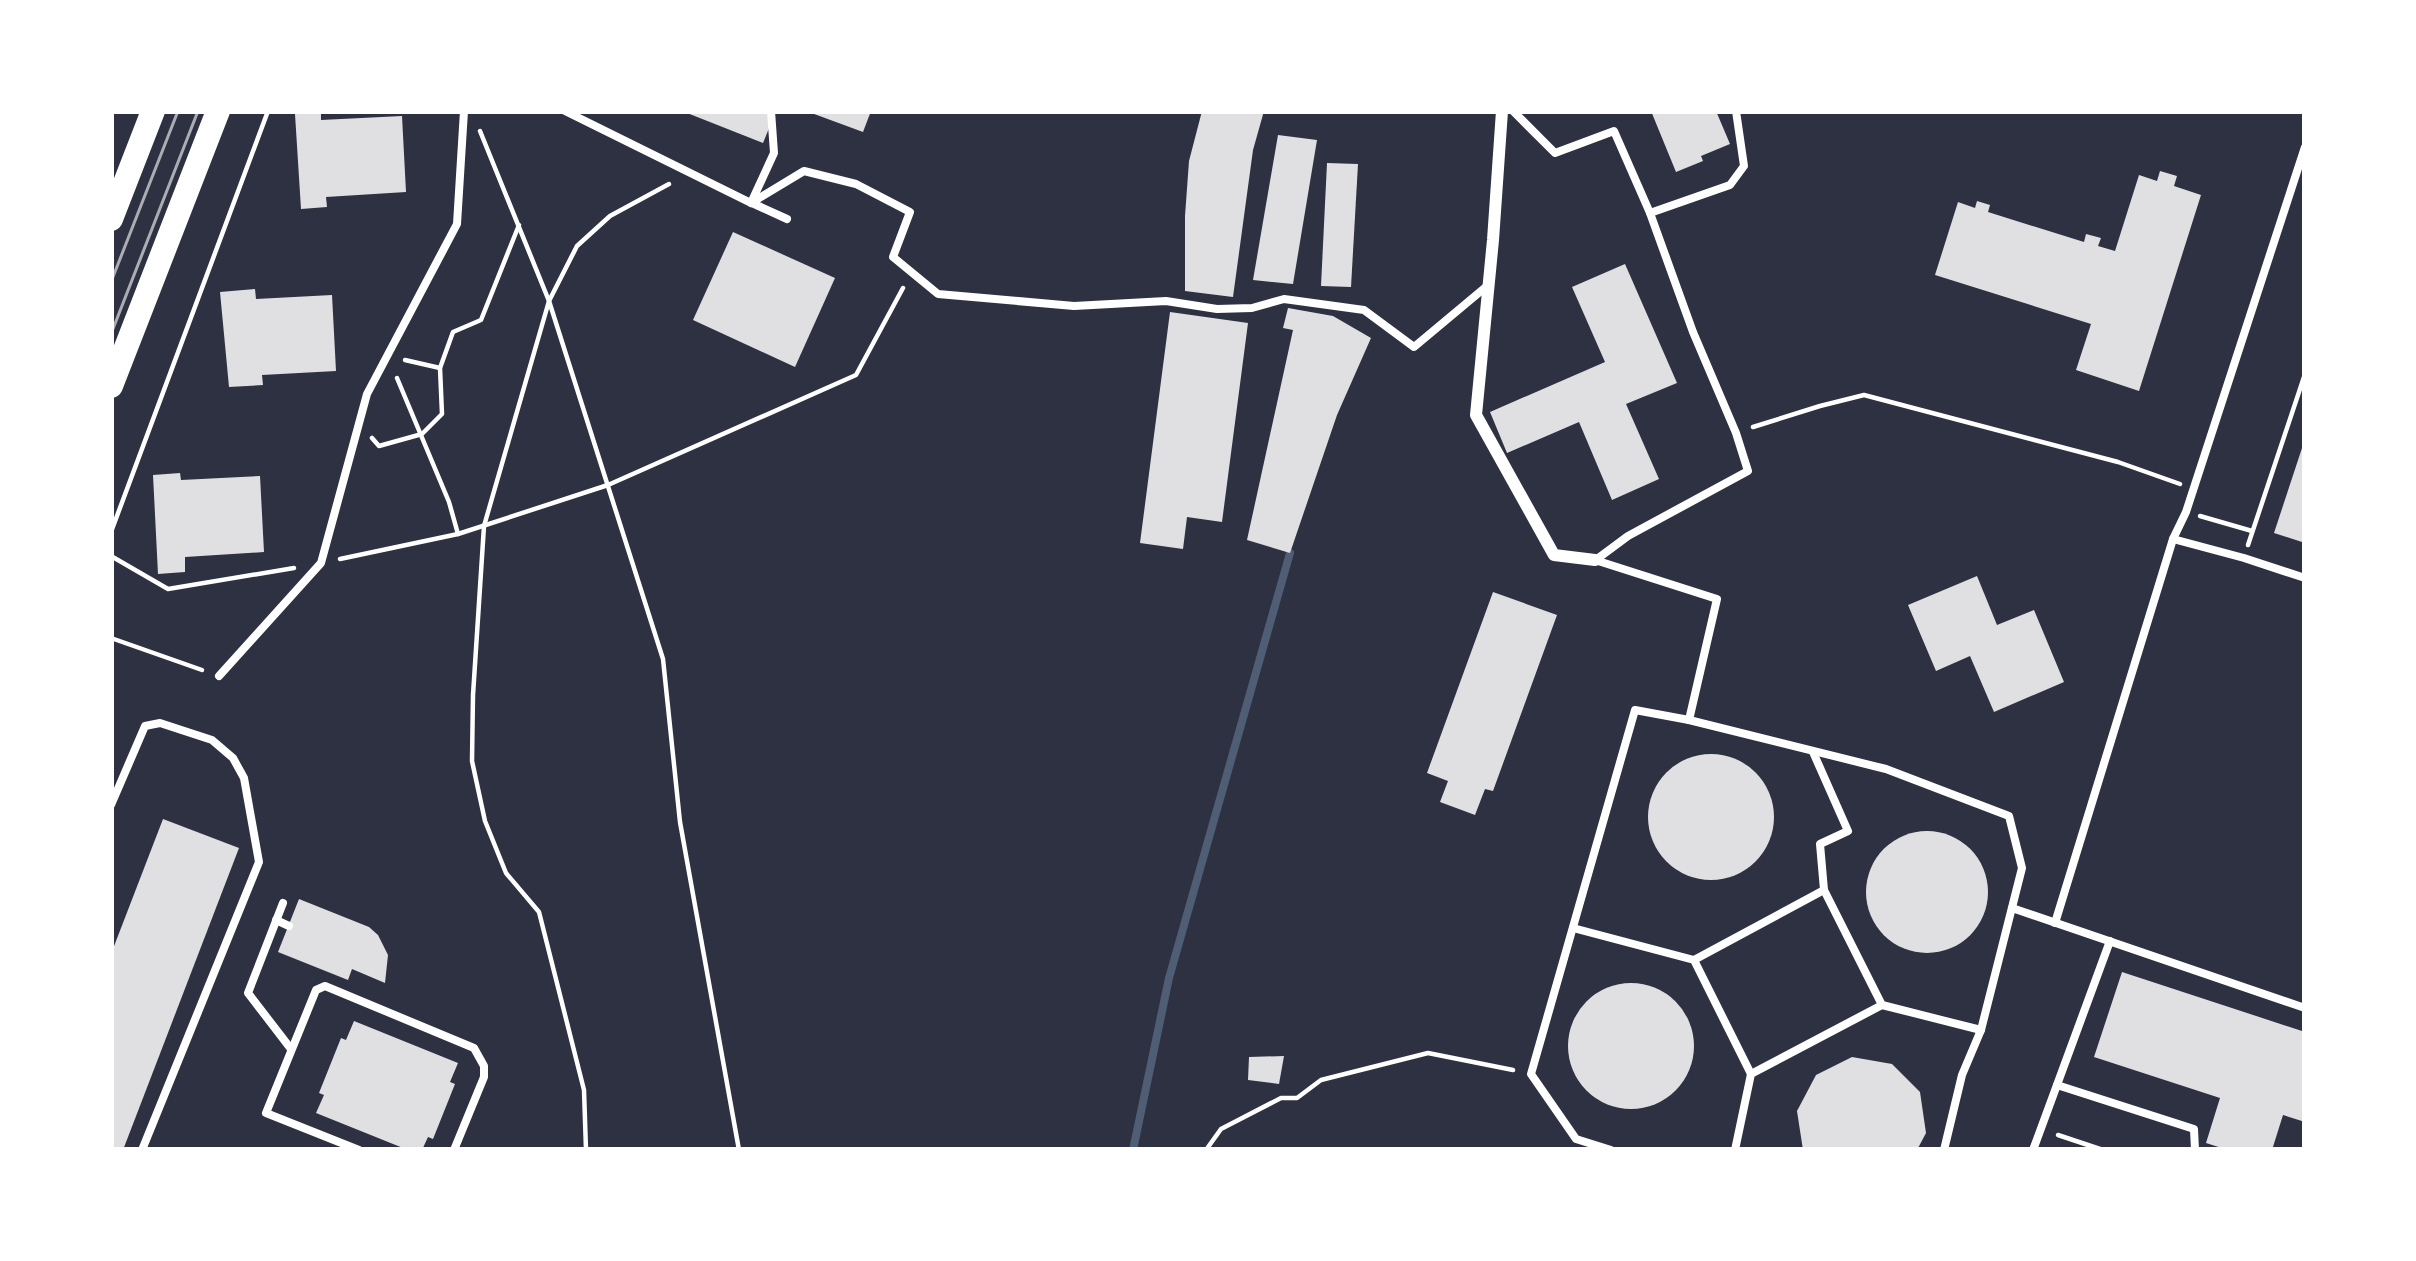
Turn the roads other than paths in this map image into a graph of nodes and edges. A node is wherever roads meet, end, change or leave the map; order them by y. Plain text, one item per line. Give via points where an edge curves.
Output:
1 (153, 111) edge
2 (218, 111) edge
3 (565, 111) edge
4 (771, 111) edge
5 (1502, 111) edge
6 (1513, 111) edge
7 (1736, 111) edge
8 (464, 112) edge
9 (2305, 147) edge
10 (751, 202) junction
11 (1650, 213) junction
12 (111, 219) edge
13 (787, 219) dead end
14 (1488, 286) junction
15 (111, 386) edge
16 (2173, 539) junction
17 (1595, 560) junction
18 (2305, 578) edge
19 (218, 676) road end
20 (1689, 720) junction
21 (1813, 751) junction
22 (111, 805) edge
23 (1824, 890) junction
24 (284, 903) dead end
25 (2012, 908) junction
26 (276, 920) junction
27 (2055, 922) junction
28 (289, 926) dead end
29 (1573, 928) junction
30 (2110, 941) junction
31 (1694, 960) junction
32 (1882, 1005) junction
33 (2305, 1008) edge
34 (1981, 1030) junction
35 (292, 1050) junction
36 (1751, 1074) junction
37 (2057, 1085) junction
38 (142, 1150) edge
39 (359, 1150) edge
40 (454, 1150) edge
41 (1611, 1150) edge
42 (1735, 1150) edge
43 (1944, 1150) edge
44 (2033, 1150) edge
45 (2195, 1150) edge

1 - 12 highway
2 - 15 highway
3 - 10 lane
4 - 10 lane via 774,153
5 - 14 street
6 - 11 lane via 1555,153 1614,131
7 - 11 lane via 1744,166 1730,185
8 - 19 lane via 457,224 367,394 321,563
9 - 16 lane
10 - 13 lane
10 - 14 lane via 804,171 856,184 910,212 893,257 938,294 1216,309 1284,299 1364,310 1414,347
11 - 17 lane via 1748,471
14 - 17 street via 1476,415 1554,555
16 - 18 lane
16 - 27 lane
17 - 20 lane via 1717,599
20 - 21 lane
20 - 29 lane via 1635,710
21 - 23 lane via 1848,831 1820,844
21 - 25 lane via 2009,816 2022,868
22 - 38 lane via 145,726 160,723 212,740 244,778 259,862
23 - 31 lane
23 - 32 lane
24 - 26 lane
25 - 27 lane
25 - 34 lane
26 - 28 lane
26 - 35 lane via 248,993
27 - 30 lane
29 - 31 lane
29 - 41 lane via 1531,1074 1576,1139
30 - 33 lane
30 - 37 lane
31 - 36 lane
32 - 34 lane
32 - 36 lane
34 - 43 lane
35 - 39 lane via 266,1113
35 - 40 lane via 316,990 325,986 469,1044 485,1072
36 - 42 lane
37 - 44 lane
37 - 45 lane via 2194,1129

